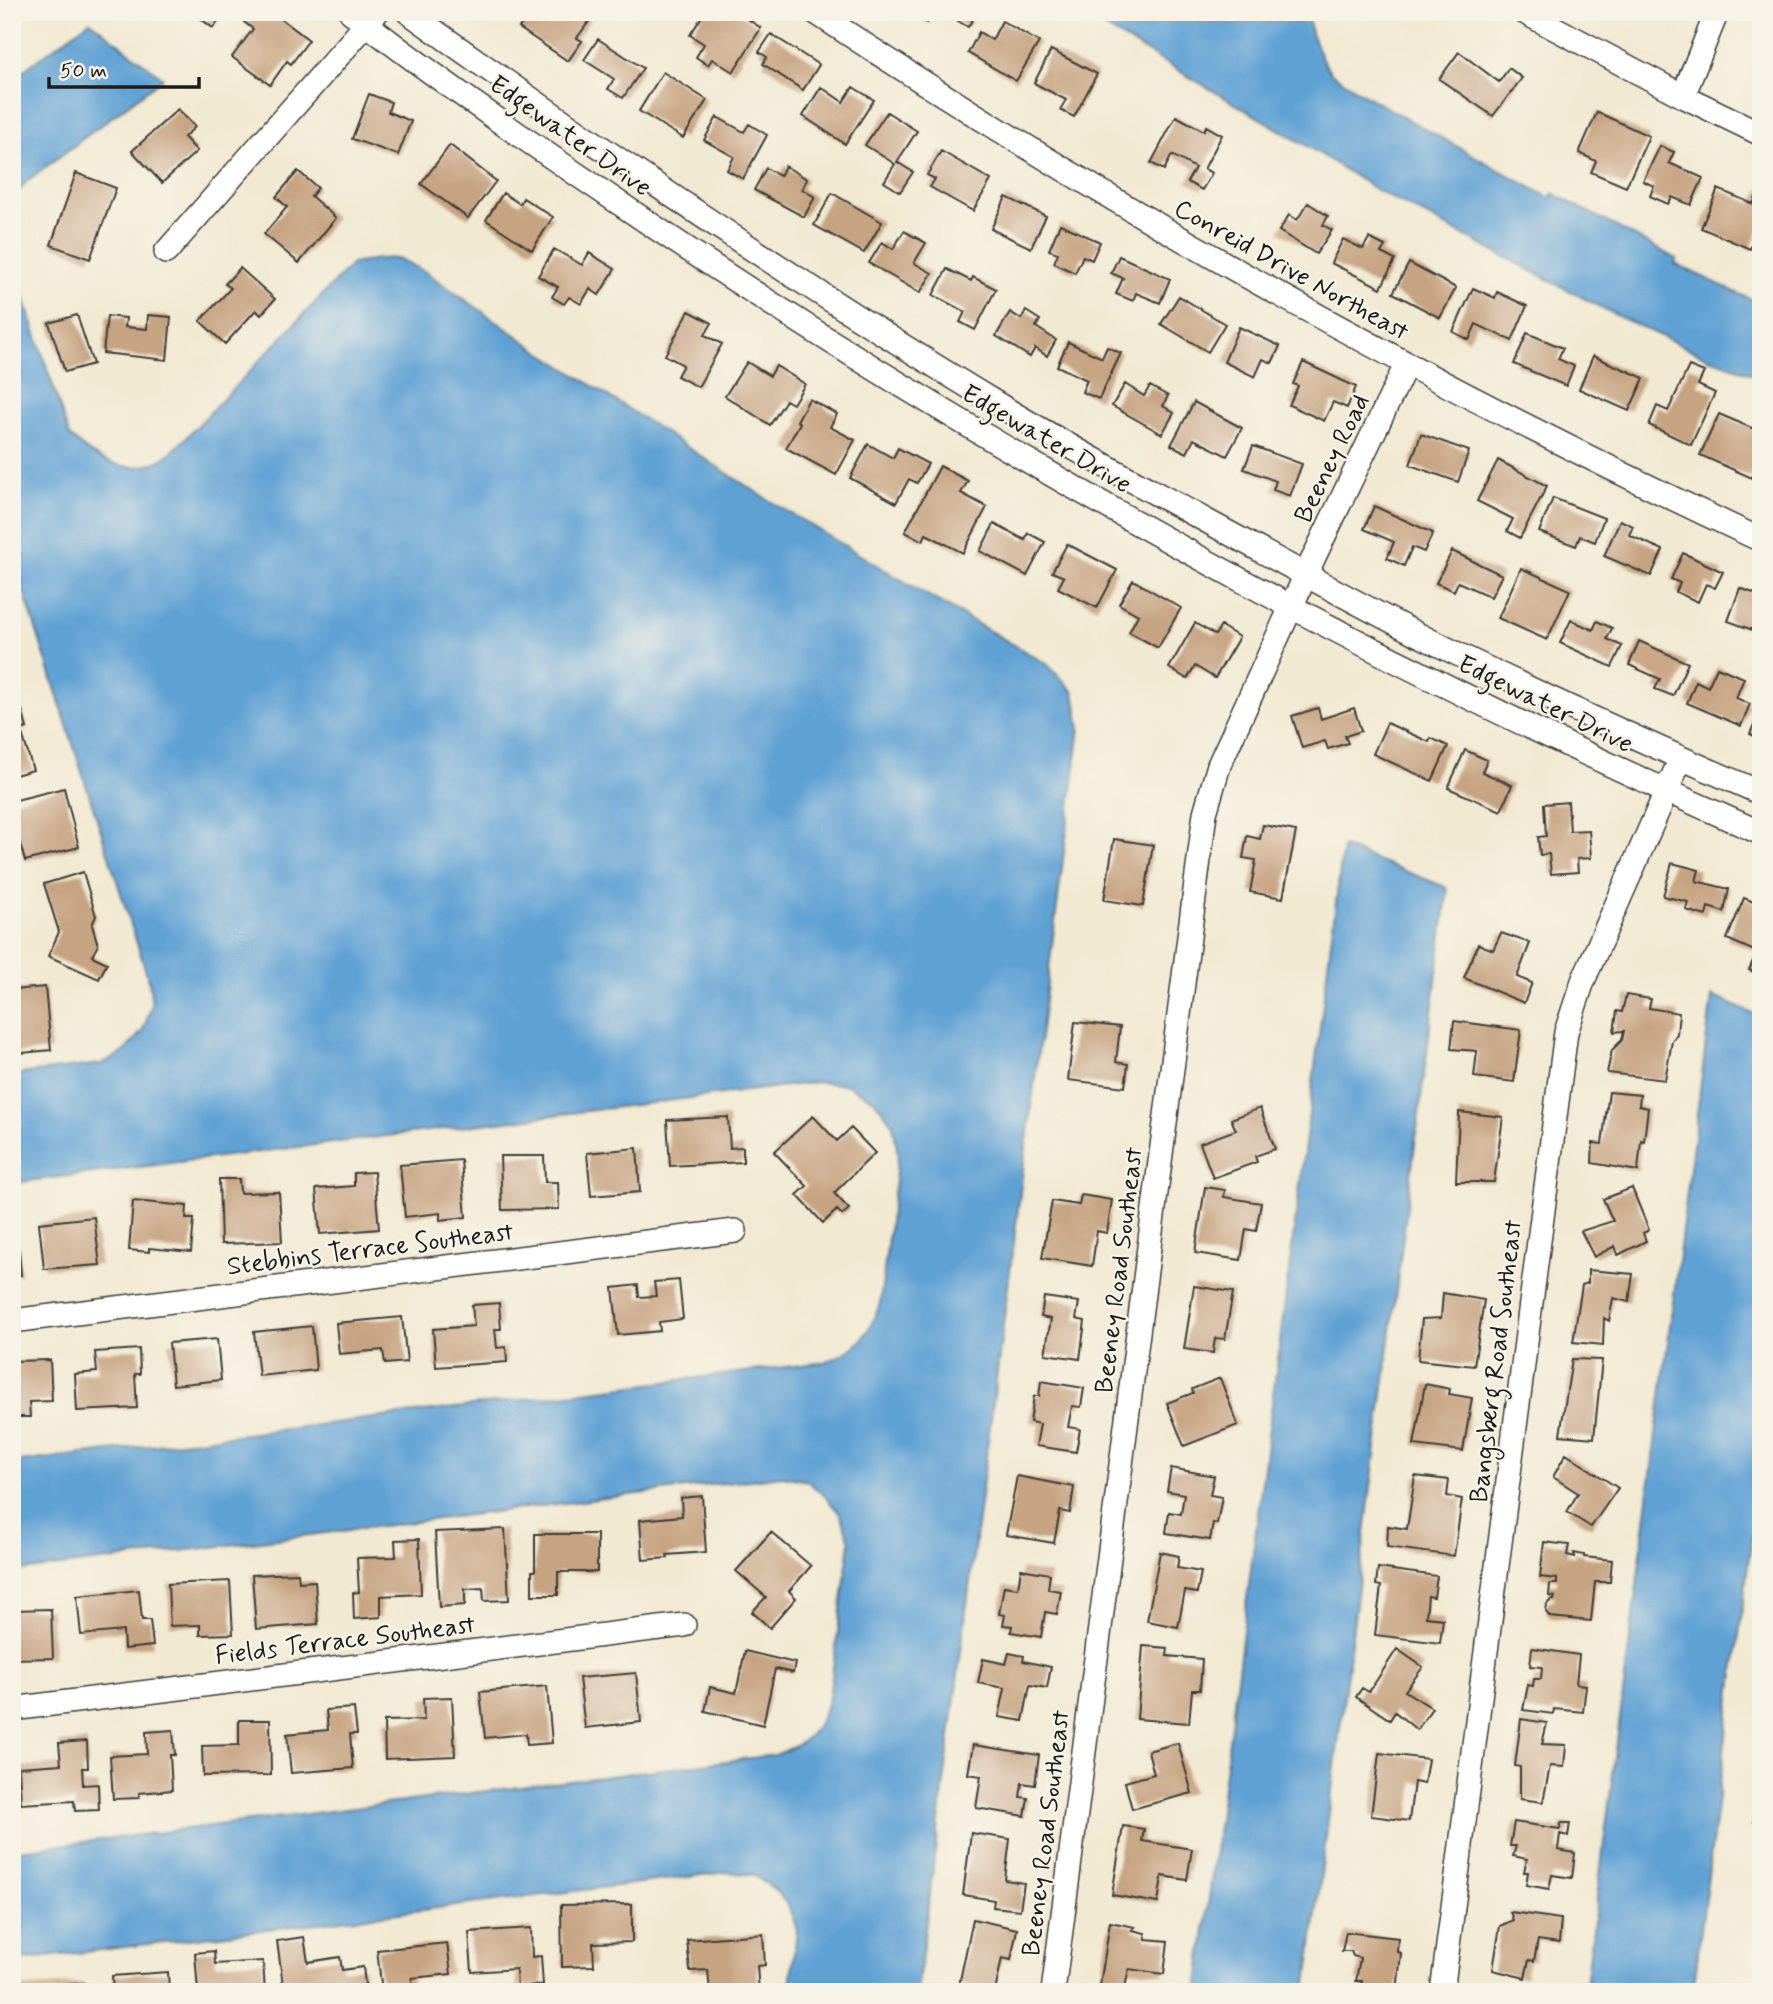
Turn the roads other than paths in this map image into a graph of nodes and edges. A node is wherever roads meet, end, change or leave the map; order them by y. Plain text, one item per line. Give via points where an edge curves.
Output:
1 (408, 12) edge
2 (815, 12) edge
3 (1524, 12) edge
4 (1717, 12) edge
5 (365, 16) edge
6 (1683, 96) junction
7 (1761, 134) edge
8 (166, 252) dead end
9 (814, 289) junction
10 (793, 317) junction
11 (1406, 365) junction
12 (1761, 540) edge
13 (1306, 575) junction
14 (1292, 606) junction
15 (1681, 758) junction
16 (1666, 791) junction
17 (1761, 793) edge
18 (1761, 833) edge
19 (735, 1231) dead end
20 (12, 1321) edge
21 (684, 1625) dead end
22 (12, 1709) edge
23 (1053, 1992) edge
24 (1442, 1992) edge

1 - 9 street, Edgewater Drive via 591,142
2 - 11 street, Conreid Drive Northeast via 1102,194
3 - 6 street
4 - 6 street
5 - 8 street
5 - 10 street, Edgewater Drive via 550,156
6 - 7 street
9 - 10 street
9 - 13 street, Edgewater Drive via 1004,408
10 - 14 street, Edgewater Drive via 1116,511
11 - 12 street, Conreid Drive Northeast
11 - 13 street, Beeney Road
13 - 14 street, Beeney Road Southeast
13 - 15 street, Edgewater Drive via 1436,643
14 - 16 street, Edgewater Drive via 1461,694
14 - 23 street, Beeney Road Southeast via 1219,765 1205,813
15 - 16 street, Bangsberg Road Southeast
15 - 17 street, Edgewater Drive
16 - 18 street, Edgewater Drive
16 - 24 street, Bangsberg Road Southeast via 1583,981 1566,1032
19 - 20 street, Stebbins Terrace Southeast
21 - 22 street, Fields Terrace Southeast

